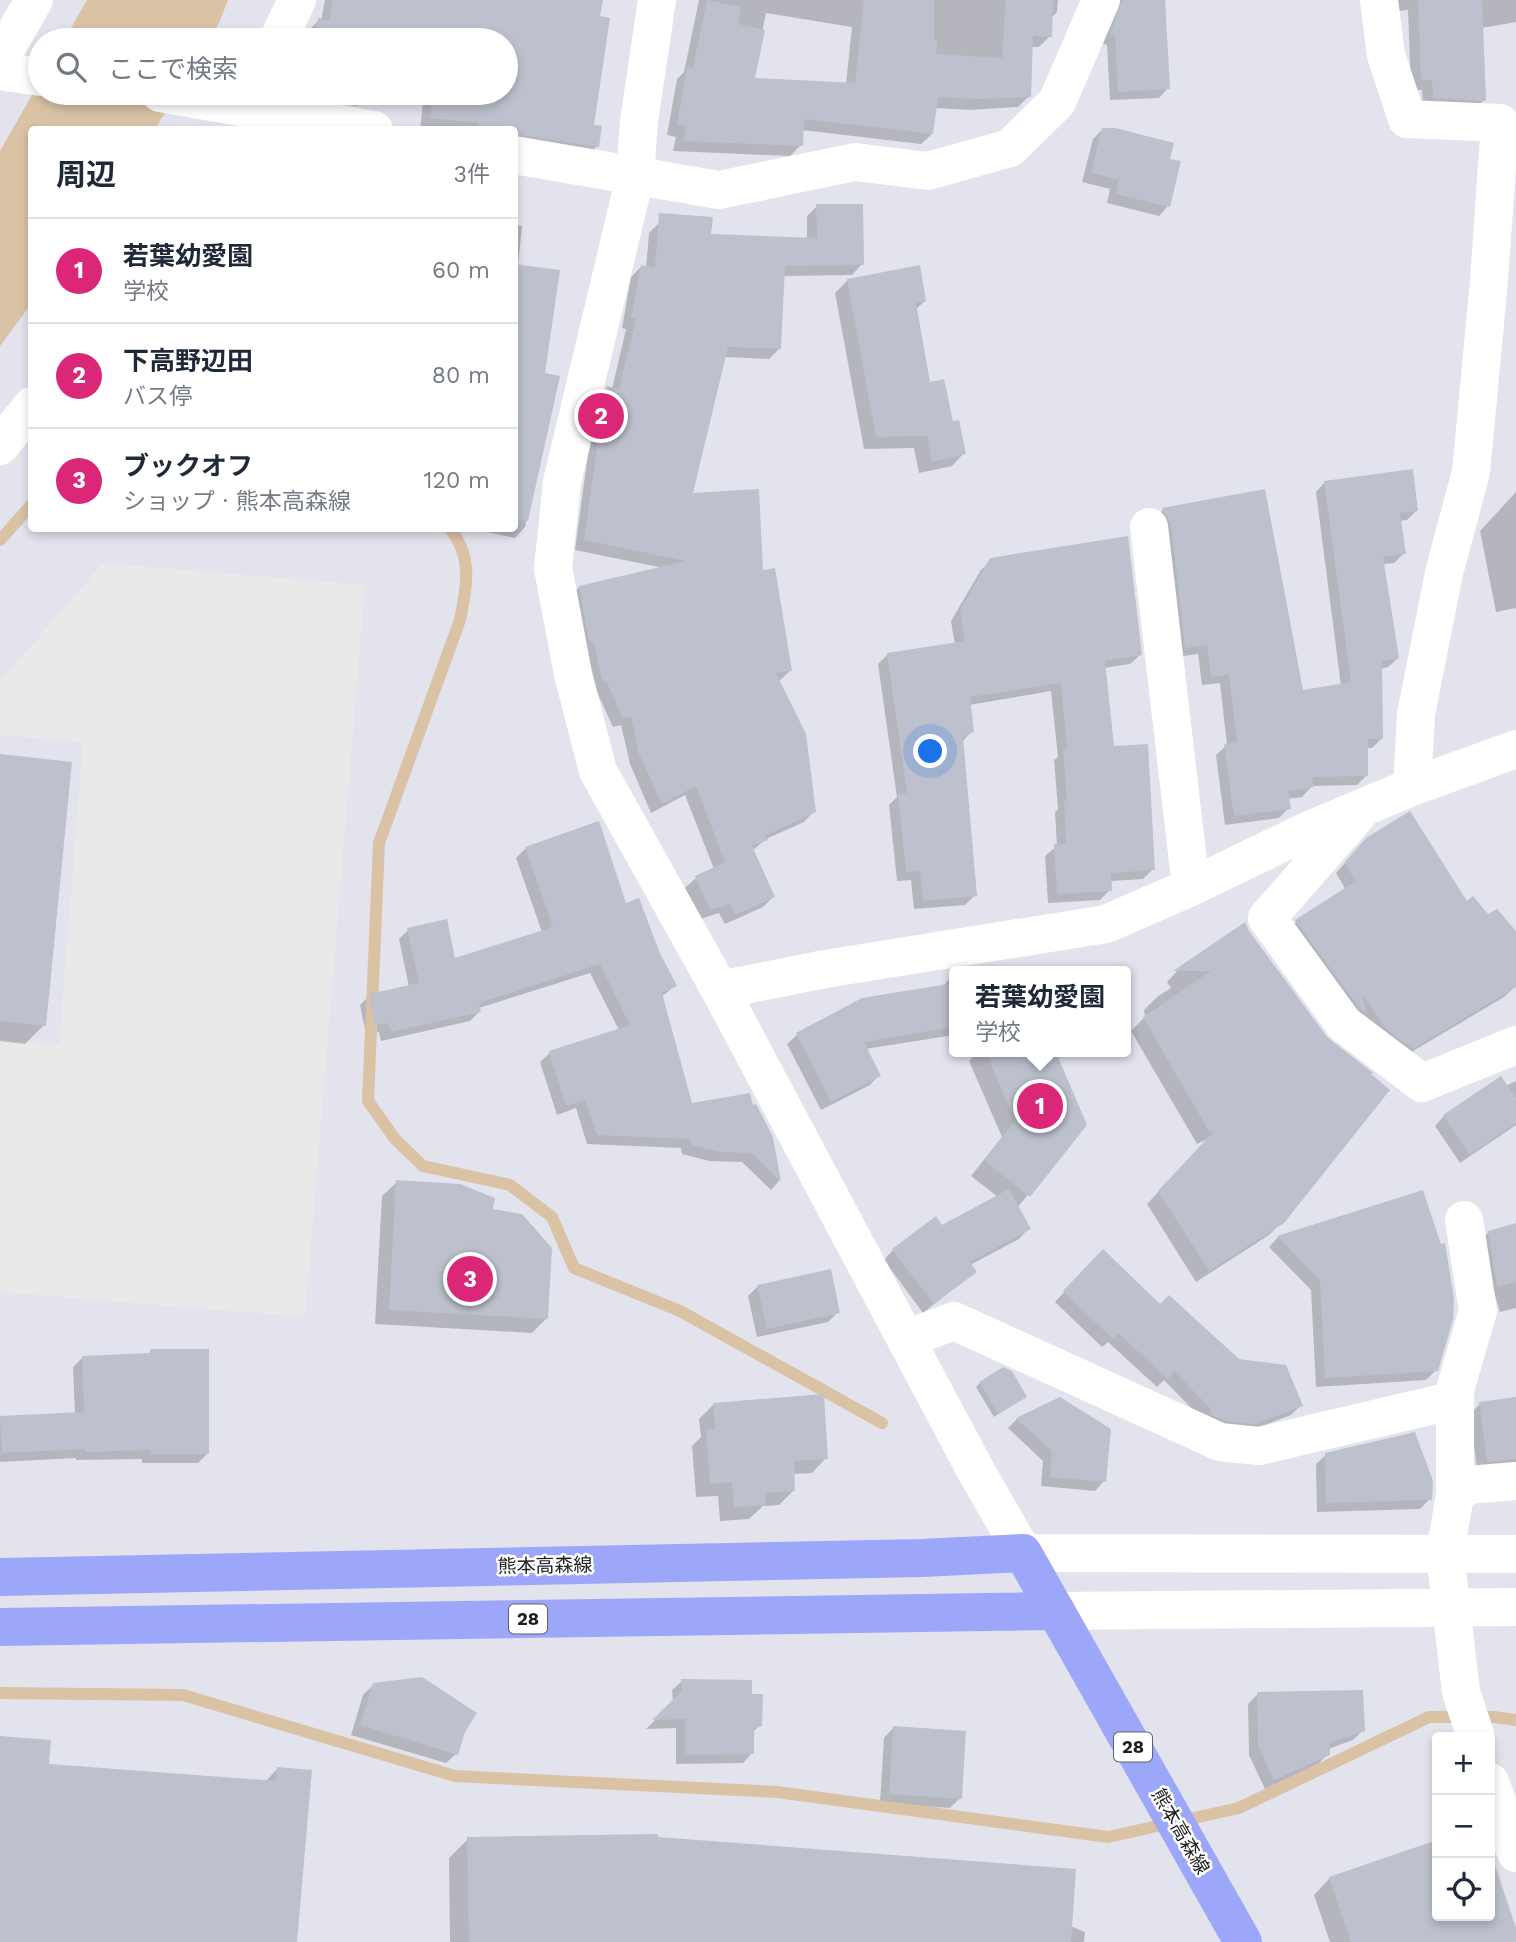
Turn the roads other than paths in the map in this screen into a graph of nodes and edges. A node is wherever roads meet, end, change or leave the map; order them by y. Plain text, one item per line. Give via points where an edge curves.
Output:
1 (34, 0) edge
2 (297, 0) edge
3 (657, 0) edge
4 (1101, 0) edge
5 (1379, 0) edge
6 (284, 28) edge
7 (15, 70) edge
8 (222, 105) edge
9 (244, 110) edge
10 (348, 126) edge
11 (518, 156) edge
12 (635, 177) junction
13 (28, 411) edge
14 (0, 446) edge
15 (1149, 527) dead end
16 (1516, 749) edge
17 (1412, 787) junction
18 (1364, 807) junction
19 (1191, 887) junction
20 (720, 990) junction
21 (1516, 1045) edge
22 (1464, 1220) dead end
23 (906, 1339) junction
24 (1455, 1400) junction
25 (1516, 1481) edge
26 (1455, 1495) junction
27 (1023, 1553) junction
28 (1445, 1553) junction
29 (1516, 1553) edge
30 (0, 1577) edge
31 (1451, 1607) junction
32 (1516, 1607) edge
33 (1056, 1611) junction
34 (0, 1627) edge
35 (1473, 1732) edge
36 (1495, 1795) edge
37 (1516, 1853) edge
38 (1243, 1942) edge

1 - 7 street
2 - 6 street
3 - 12 street
4 - 12 street via 1057,102 1010,148 928,171 855,162 719,190
5 - 17 street via 1386,55 1407,119 1500,123 1471,472 1444,573 1416,714
8 - 9 street
9 - 10 street
11 - 12 street
12 - 20 street via 562,482 553,568 598,771
13 - 14 street
15 - 19 street
16 - 17 street
17 - 18 street
18 - 19 street
18 - 21 street via 1267,918 1344,1024 1422,1083
19 - 20 street via 1106,924
20 - 23 street
22 - 24 street via 1478,1311
23 - 24 street via 954,1321 1220,1441 1259,1447
23 - 27 street
24 - 26 street
25 - 26 street via 1468,1485
26 - 28 street
27 - 28 street
27 - 30 main road, 熊本高森線
27 - 33 main road, 熊本高森線 / 28
28 - 29 street
28 - 31 street
31 - 32 street
31 - 33 street
31 - 35 street via 1461,1692
33 - 34 main road, 28
33 - 38 main road, 熊本高森線 / 28
36 - 37 street

